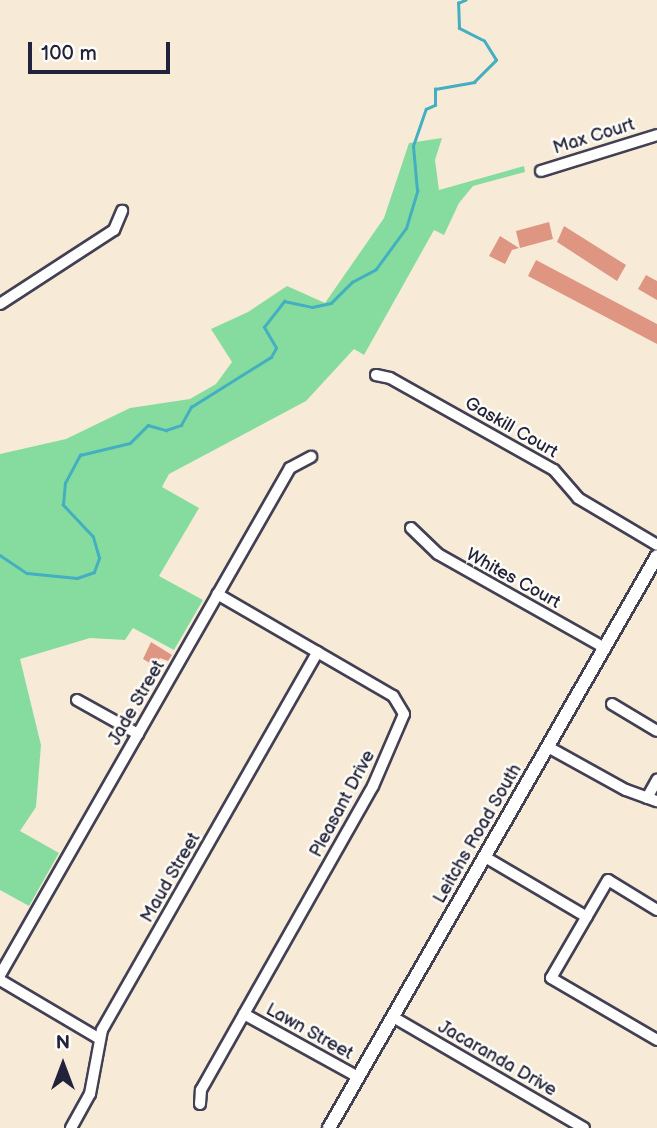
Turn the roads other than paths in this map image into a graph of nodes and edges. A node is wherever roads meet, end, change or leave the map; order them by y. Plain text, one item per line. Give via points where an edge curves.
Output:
1 (657, 135) edge
2 (541, 171) dead end
3 (122, 211) dead end
4 (0, 304) edge
5 (376, 375) dead end
6 (311, 457) dead end
7 (411, 528) dead end
8 (657, 545) edge
9 (657, 556) edge
10 (217, 594) junction
11 (605, 648) junction
12 (318, 652) junction
13 (77, 700) dead end
14 (612, 704) dead end
15 (657, 731) edge
16 (138, 734) junction
17 (548, 747) junction
18 (657, 780) edge
19 (652, 799) edge
20 (485, 857) junction
21 (657, 910) edge
22 (587, 917) junction
23 (0, 978) edge
24 (244, 1014) junction
25 (393, 1017) junction
26 (98, 1038) junction
27 (657, 1040) edge
28 (358, 1077) junction
29 (200, 1104) dead end
30 (71, 1128) edge
31 (329, 1128) edge
32 (584, 1128) edge

1 - 2 street, Max Court
3 - 4 street via 114,230
5 - 8 street, Gaskill Court via 390,378 554,470 578,498
6 - 10 street, Jade Street via 290,468
7 - 11 street, Whites Court via 438,554
9 - 11 street, Leitchs Road South
10 - 12 street, Pleasant Drive
10 - 16 street, Jade Street
11 - 17 street, Leitchs Road South
12 - 24 street, Pleasant Drive via 393,696 404,714 373,786
12 - 26 street, Maud Street
13 - 16 street
14 - 15 street
16 - 23 street, Jade Street
17 - 19 street
17 - 20 street, Leitchs Road South
18 - 19 street
20 - 22 street
20 - 25 street, Leitchs Road South
21 - 22 street via 608,880
22 - 27 street via 551,978
23 - 26 street
24 - 28 street, Lawn Street
24 - 29 street, Pleasant Drive via 201,1090
25 - 28 street, Leitchs Road South
25 - 32 street, Jacaranda Drive
26 - 30 street, Maud Street via 90,1094
28 - 31 street, Leitchs Road South

